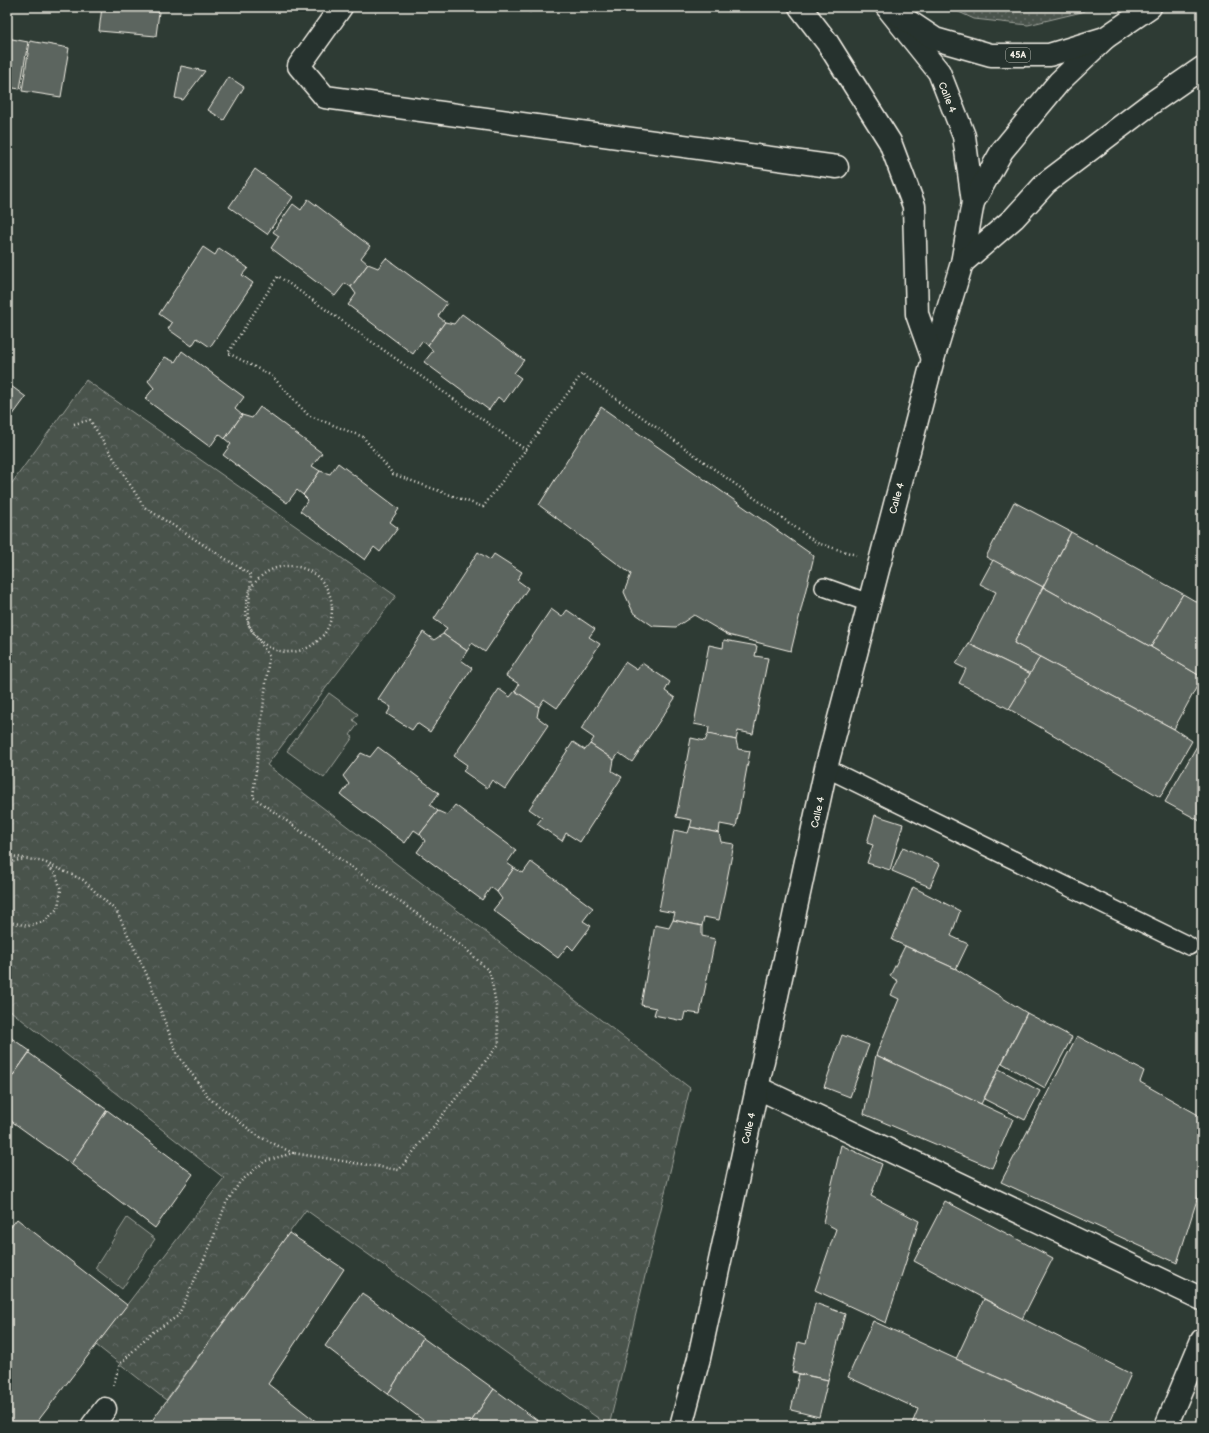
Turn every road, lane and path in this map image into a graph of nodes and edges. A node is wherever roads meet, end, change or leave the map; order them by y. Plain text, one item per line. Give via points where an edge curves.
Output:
1 (341, 7) edge
2 (800, 7) edge
3 (887, 7) edge
4 (1150, 7) edge
5 (1105, 38) junction
6 (1202, 68) edge
7 (837, 167) dead end
8 (973, 202) junction
9 (962, 262) junction
10 (933, 359) junction
11 (74, 424) dead end
12 (526, 450) junction
13 (879, 562) junction
14 (824, 587) dead end
15 (869, 602) junction
16 (248, 624) junction
17 (826, 768) junction
18 (7, 855) edge
19 (44, 862) junction
20 (7, 866) edge
21 (7, 918) edge
22 (1189, 946) dead end
23 (758, 1088) junction
24 (293, 1153) junction
25 (1202, 1299) edge
26 (1202, 1340) edge
27 (105, 1409) joint
28 (92, 1426) edge
29 (681, 1426) edge
30 (1166, 1426) edge

1 - 7 main road via 299,66 325,96
2 - 10 main road via 827,42 890,142 914,206 917,314
3 - 5 main road, 45A via 935,39 991,55 1049,55
3 - 8 main road, Calle 4 via 939,72 964,136
4 - 5 main road, 45A
5 - 8 main road, Calle 4 via 1059,82 1002,151
6 - 9 main road via 1046,183 1014,218
8 - 9 main road, Calle 4
9 - 10 main road, Calle 4
10 - 13 main road, Calle 4
11 - 16 path via 90,420 144,507 251,575
12 - 12 path via 483,507 393,474 363,437 308,415 272,376 228,353 278,276
12 - 13 path via 582,374 817,544
13 - 15 main road, Calle 4
14 - 15 lane
15 - 17 main road, Calle 4
16 - 16 path via 257,640 272,650 290,653 308,649 322,638 331,622 332,604 326,586 316,574 301,567 286,565 270,570 257,579 249,593 245,608
16 - 24 path via 269,656 253,797 466,949 490,972 496,1004 499,1044 399,1170
17 - 22 lane
17 - 23 main road, Calle 4
18 - 19 path
19 - 20 path via 27,858 11,862
19 - 21 path via 56,874 61,890 58,908 45,921 28,926 10,922
19 - 24 path via 83,880 117,912 148,977 177,1054 210,1099 258,1136
23 - 25 main road
23 - 29 main road, Calle 4 via 699,1358
24 - 27 path via 265,1161 240,1182 226,1203 211,1244 178,1316 150,1334 120,1364
26 - 30 main road
27 - 28 main road

